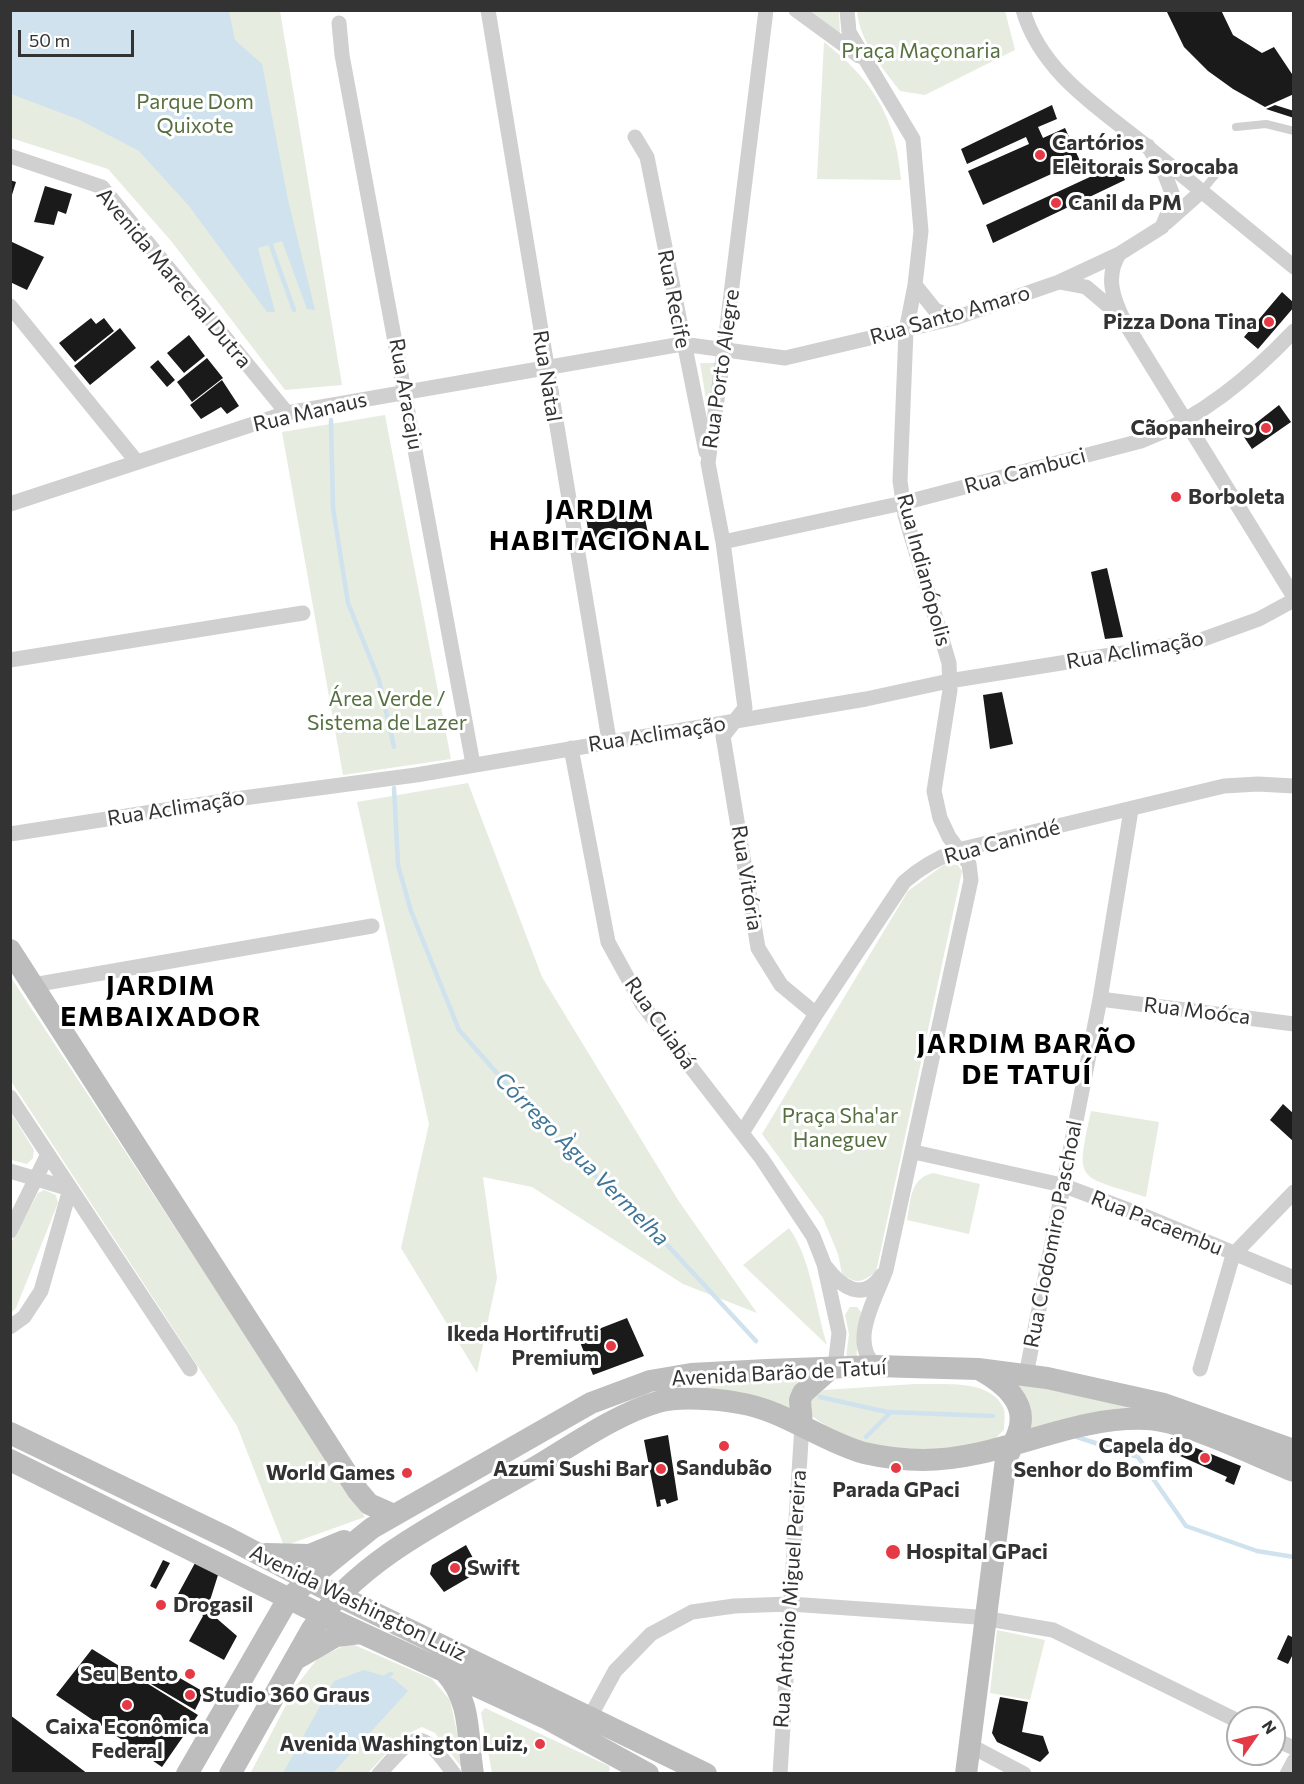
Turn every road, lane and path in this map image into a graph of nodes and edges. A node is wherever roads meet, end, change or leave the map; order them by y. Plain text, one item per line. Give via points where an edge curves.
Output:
1 (488, 10) edge
2 (766, 10) edge
3 (796, 10) edge
4 (847, 10) edge
5 (1023, 10) edge
6 (339, 23) dead end
7 (864, 60) junction
8 (1236, 127) dead end
9 (1293, 131) edge
10 (635, 137) dead end
11 (1148, 147) junction
12 (10, 156) edge
13 (1222, 167) dead end
14 (1202, 191) junction
15 (1162, 227) junction
16 (1119, 254) junction
17 (1293, 267) edge
18 (1059, 282) junction
19 (915, 285) junction
20 (10, 306) edge
21 (955, 318) junction
22 (1124, 321) junction
23 (906, 331) junction
24 (1293, 331) edge
25 (682, 344) junction
26 (724, 351) junction
27 (546, 368) junction
28 (406, 392) junction
29 (287, 413) junction
30 (1186, 421) junction
31 (137, 462) junction
32 (708, 463) junction
33 (903, 503) junction
34 (10, 504) edge
35 (723, 542) junction
36 (1293, 599) edge
37 (303, 613) dead end
38 (10, 660) edge
39 (949, 681) junction
40 (733, 722) junction
41 (609, 740) junction
42 (571, 748) junction
43 (473, 764) junction
44 (1293, 786) edge
45 (1131, 810) junction
46 (10, 834) edge
47 (958, 850) junction
48 (372, 927) dead end
49 (10, 950) edge
50 (33, 985) junction
51 (1100, 999) junction
52 (816, 1014) junction
53 (1293, 1023) edge
54 (10, 1097) edge
55 (742, 1133) junction
56 (914, 1152) junction
57 (48, 1154) junction
58 (10, 1171) edge
59 (36, 1180) junction
60 (1062, 1185) junction
61 (70, 1189) junction
62 (1293, 1192) edge
63 (62, 1212) junction
64 (91, 1220) junction
65 (10, 1231) edge
66 (1233, 1255) junction
67 (824, 1264) junction
68 (886, 1270) junction
69 (1293, 1278) edge
70 (10, 1327) edge
71 (876, 1366) junction
72 (190, 1369) dead end
73 (830, 1369) junction
74 (978, 1369) junction
75 (1200, 1369) dead end
76 (1026, 1375) junction
77 (802, 1425) junction
78 (10, 1433) edge
79 (1011, 1446) junction
80 (1293, 1450) edge
81 (10, 1460) edge
82 (1293, 1471) edge
83 (394, 1515) junction
84 (372, 1528) junction
85 (258, 1554) junction
86 (309, 1580) junction
87 (339, 1596) junction
88 (288, 1599) junction
89 (790, 1604) junction
90 (322, 1615) junction
91 (986, 1618) junction
92 (360, 1633) junction
93 (294, 1659) junction
94 (442, 1669) junction
95 (1226, 1715) edge
96 (590, 1717) junction
97 (971, 1746) junction
98 (1293, 1761) edge
99 (187, 1773) edge
100 (230, 1773) edge
101 (380, 1773) edge
102 (454, 1773) edge
103 (473, 1773) edge
104 (641, 1773) edge
105 (706, 1773) edge
106 (780, 1773) edge
107 (966, 1773) edge
108 (1024, 1773) edge
109 (1287, 1773) edge

1 - 27 street, Rua Natal
2 - 26 street, Rua Porto Alegre
3 - 7 street, Rua Indianópolis
4 - 7 street, Rua Indianópolis via 849,32
5 - 11 street via 1033,34 1064,78
6 - 28 street, Rua Aracaju
7 - 19 street, Rua Indianópolis via 913,139 921,231
8 - 9 lane via 1266,124
10 - 25 street, Rua Recife via 647,157
11 - 14 street
11 - 15 street via 1174,198
12 - 29 street, Avenida Marechal Dutra via 102,187
13 - 14 lane
14 - 15 street, Rua Santo Amaro
14 - 17 street
15 - 16 street, Rua Santo Amaro
16 - 18 street, Rua Santo Amaro
16 - 22 street via 1110,273
18 - 21 street, Rua Santo Amaro
18 - 22 street via 1086,287
19 - 21 street via 934,310
19 - 23 street, Rua Indianópolis
20 - 31 street
21 - 23 street, Rua Santo Amaro
22 - 30 street
23 - 26 street, Rua Santo Amaro via 785,358
23 - 33 street, Rua Indianópolis via 900,481
24 - 30 street, Rua Cambuci via 1260,366
25 - 26 street, Rua Manaus
25 - 27 street, Rua Manaus
25 - 32 street, Rua Recife
26 - 32 street, Rua Porto Alegre
27 - 28 street, Rua Manaus
27 - 41 street, Rua Natal
28 - 29 street, Rua Manaus
28 - 43 street, Rua Aracaju
29 - 31 street, Rua Manaus
30 - 33 street, Rua Cambuci via 1141,441
30 - 36 street
31 - 34 street, Rua Manaus
32 - 35 street, Rua Porto Alegre
33 - 35 street, Rua Cambuci
33 - 39 street, Rua Indianópolis via 949,663
35 - 40 street, Rua Porto Alegre via 745,708
36 - 39 street, Rua Aclimação via 1259,619 1198,641
37 - 38 street
39 - 40 street, Rua Aclimação
39 - 47 street, Rua Indianópolis via 934,791 940,818
40 - 41 street, Rua Aclimação
40 - 52 street, Rua Vitória via 723,736 758,948 781,985
41 - 42 street, Rua Aclimação
42 - 43 street, Rua Aclimação
42 - 55 street, Rua Cuiabá via 609,942 642,1004
43 - 46 street, Rua Aclimação
44 - 45 street, Rua Canindé via 1224,786
45 - 47 street, Rua Canindé
45 - 51 street, Rua Clodomiro Paschoal
47 - 52 street, Rua Canindé via 936,859 904,882
47 - 56 street, Rua Indianópolis via 969,864 971,880
48 - 50 street
49 - 50 main road
50 - 83 main road via 358,1491 369,1504
51 - 53 street, Rua Moóca
51 - 60 street, Rua Clodomiro Paschoal
52 - 55 street, Rua Canindé
54 - 57 street
55 - 67 street, Rua Cuiabá via 801,1214
56 - 60 street, Rua Pacaembu
56 - 68 street, Rua Indianópolis
57 - 59 street
57 - 61 street
58 - 59 street
59 - 61 street
59 - 65 street
60 - 66 street, Rua Pacaembu
60 - 76 street, Rua Clodomiro Paschoal
61 - 63 street
61 - 64 street
62 - 66 street
63 - 64 street
63 - 70 street via 41,1291 24,1317
64 - 72 street
66 - 69 street, Rua Pacaembu
66 - 75 street
67 - 68 street, Rua Cuiabá via 840,1284 854,1291 875,1284
67 - 73 street, Rua Cuiabá via 839,1333 836,1358
68 - 71 street, Rua Indianópolis via 863,1341 868,1360
71 - 73 main road, Avenida Barão de Tatuí
71 - 74 main road, Avenida Barão de Tatuí
73 - 77 main road via 802,1394
73 - 83 main road, Avenida Barão de Tatuí via 691,1374 650,1381 591,1403
74 - 76 main road, Avenida Barão de Tatuí
74 - 79 main road via 1003,1384 1020,1408 1018,1434
76 - 80 main road, Avenida Barão de Tatuí via 1164,1404
77 - 79 main road, Avenida Barão de Tatuí via 864,1453 923,1460 975,1455
77 - 87 main road, Avenida Barão de Tatuí via 741,1403 660,1401 618,1419 402,1546
77 - 89 street, Rua Antônio Miguel Pereira
78 - 85 main road, Avenida Washington Luiz
79 - 82 main road, Avenida Barão de Tatuí via 1076,1426 1149,1419 1180,1426
79 - 91 main road via 1006,1459
81 - 88 main road, Avenida Washington Luiz
83 - 84 main road, Avenida Barão de Tatuí
84 - 85 main road via 310,1555
84 - 86 main road, Avenida Barão de Tatuí
85 - 86 main road, Avenida Washington Luiz
86 - 87 main road, Avenida Washington Luiz
86 - 88 main road, Avenida Barão de Tatuí
87 - 90 main road, Avenida Barão de Tatuí
87 - 96 main road, Avenida Washington Luiz
88 - 90 main road, Avenida Washington Luiz
88 - 99 main road, Avenida Barão de Tatuí
89 - 91 street
89 - 96 street via 692,1612 651,1634 615,1671
89 - 106 street, Rua Antônio Miguel Pereira
90 - 92 main road, Avenida Washington Luiz
90 - 93 main road, Avenida Barão de Tatuí
91 - 95 street via 1053,1630
91 - 97 main road
92 - 93 main road via 336,1636
92 - 94 main road, Avenida Washington Luiz
93 - 100 main road, Avenida Barão de Tatuí
94 - 103 main road via 461,1694 468,1720
94 - 104 main road, Avenida Washington Luiz via 548,1719
96 - 105 main road, Avenida Washington Luiz
97 - 107 main road
97 - 108 street
98 - 109 street
101 - 102 street via 410,1742 424,1740 433,1744

